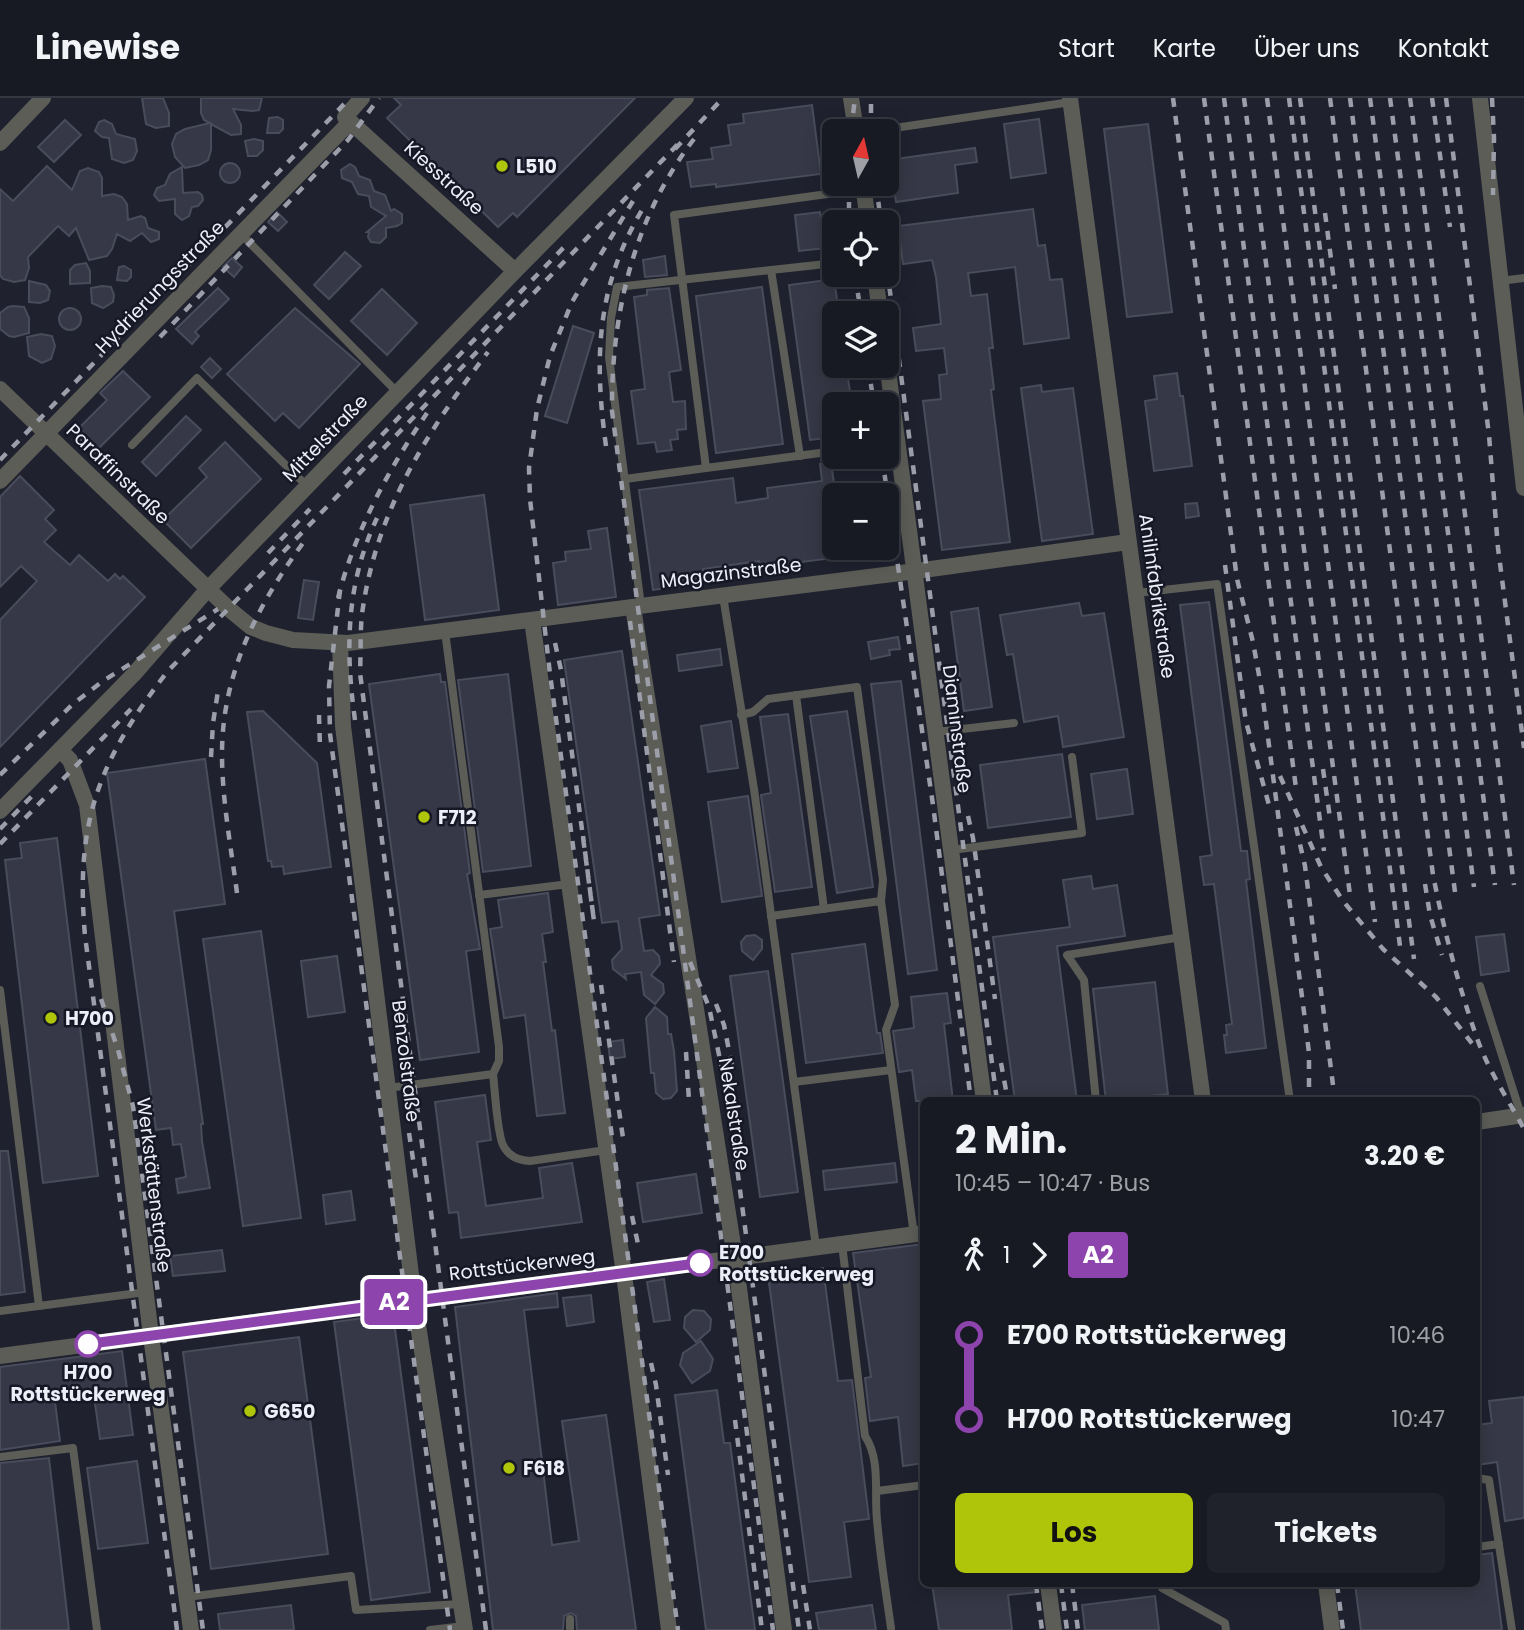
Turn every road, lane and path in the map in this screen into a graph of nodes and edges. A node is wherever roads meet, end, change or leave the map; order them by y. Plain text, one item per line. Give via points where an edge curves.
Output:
1 (43, 98) edge
2 (686, 98) edge
3 (851, 98) edge
4 (1480, 98) edge
5 (356, 100) edge
6 (1070, 100) edge
7 (854, 119) edge
8 (347, 120) junction
9 (900, 127) edge
10 (0, 143) edge
11 (822, 193) edge
12 (241, 234) junction
13 (822, 264) edge
14 (771, 270) junction
15 (515, 271) junction
16 (1524, 278) edge
17 (681, 280) junction
18 (1508, 280) dead end
19 (0, 388) edge
20 (398, 393) junction
21 (46, 434) junction
22 (132, 445) dead end
23 (822, 453) edge
24 (800, 456) junction
25 (706, 468) junction
26 (898, 469) edge
27 (625, 479) junction
28 (0, 481) edge
29 (307, 486) junction
30 (1524, 488) edge
31 (1128, 541) junction
32 (916, 571) junction
33 (207, 590) junction
34 (1136, 593) junction
35 (723, 595) junction
36 (637, 606) junction
37 (532, 620) junction
38 (445, 631) junction
39 (340, 644) junction
40 (796, 695) junction
41 (741, 715) junction
42 (1014, 723) dead end
43 (936, 732) junction
44 (60, 750) junction
45 (1072, 757) dead end
46 (0, 811) edge
47 (952, 850) junction
48 (569, 884) junction
49 (479, 895) junction
50 (881, 901) junction
51 (824, 909) junction
52 (771, 916) junction
53 (1182, 937) junction
54 (1480, 986) dead end
55 (0, 990) edge
56 (891, 1070) junction
57 (493, 1074) junction
58 (794, 1082) junction
59 (388, 1088) junction
60 (983, 1097) edge
61 (1096, 1097) edge
62 (1202, 1097) edge
63 (1289, 1097) edge
64 (1523, 1115) edge
65 (1480, 1122) edge
66 (607, 1150) junction
67 (919, 1234) edge
68 (842, 1244) junction
69 (816, 1247) junction
70 (736, 1258) junction
71 (624, 1274) junction
72 (146, 1292) junction
73 (414, 1299) junction
74 (39, 1306) junction
75 (0, 1311) edge
76 (151, 1336) junction
77 (0, 1356) edge
78 (0, 1457) edge
79 (1480, 1478) edge
80 (920, 1485) edge
81 (877, 1490) junction
82 (1499, 1544) junction
83 (1480, 1547) edge
84 (1048, 1587) edge
85 (1162, 1587) edge
86 (1326, 1587) edge
87 (187, 1597) junction
88 (461, 1604) junction
89 (570, 1619) dead end
90 (465, 1628) edge
91 (891, 1628) dead end
92 (97, 1630) edge
93 (191, 1630) edge
94 (430, 1630) edge
95 (570, 1630) edge
96 (669, 1630) edge
97 (784, 1630) edge
98 (1054, 1630) edge
99 (1226, 1630) edge
100 (1332, 1630) edge
101 (1512, 1630) edge

1 - 10 street
2 - 15 street, Mittelstraße
3 - 7 street
4 - 30 street
5 - 8 street, Hydrierungsstraße
6 - 9 lane
6 - 31 street, Anilinfabrikstraße
8 - 12 street, Hydrierungsstraße
8 - 15 street, Kiesstraße
11 - 17 lane via 674,215
12 - 20 lane
12 - 21 street, Hydrierungsstraße
13 - 14 lane
14 - 17 lane
14 - 24 lane
15 - 20 street, Mittelstraße
16 - 18 lane
17 - 25 lane
17 - 27 lane via 617,286 609,357
19 - 21 street, Paraffinstraße
20 - 29 street, Mittelstraße
21 - 28 street, Hydrierungsstraße
21 - 33 street, Paraffinstraße
22 - 29 lane via 197,378
23 - 24 lane
24 - 25 lane
25 - 27 lane
26 - 32 street, Diaminstraße
27 - 36 lane
29 - 33 street, Mittelstraße
31 - 32 street, Magazinstraße
31 - 34 street, Anilinfabrikstraße
32 - 35 street, Magazinstraße
32 - 43 street, Diaminstraße
33 - 39 street via 251,627 293,640
33 - 44 street, Mittelstraße
34 - 53 street, Anilinfabrikstraße
34 - 63 lane via 1217,584
35 - 36 street, Magazinstraße
35 - 41 lane
36 - 37 street, Magazinstraße
36 - 70 street, Nekalstraße
37 - 38 street, Magazinstraße
37 - 48 street
38 - 39 street, Magazinstraße
38 - 49 lane
39 - 59 street, Benzolstraße via 343,726
40 - 41 lane via 768,699 753,712
40 - 50 lane via 857,687 883,880
40 - 51 lane
41 - 52 lane
42 - 43 lane
43 - 47 street, Diaminstraße
44 - 46 street, Mittelstraße
44 - 72 street, Werkstättenstraße via 70,760 87,805
45 - 47 lane via 1082,833
47 - 60 street, Diaminstraße
48 - 49 lane
48 - 66 street
49 - 57 lane via 499,1047
50 - 51 lane
50 - 56 lane via 895,1005 886,1030
51 - 52 lane
52 - 58 lane
53 - 61 lane via 1067,955 1084,980
53 - 62 street, Anilinfabrikstraße
54 - 64 lane
55 - 74 lane
56 - 58 lane
56 - 67 lane
57 - 59 lane
57 - 66 lane via 502,1144 511,1155 530,1161
58 - 69 lane
59 - 73 street, Benzolstraße
64 - 65 street
66 - 71 street
67 - 68 street, Rottstückerweg
68 - 69 street, Rottstückerweg
68 - 81 lane via 865,1436 872,1445
69 - 70 street, Rottstückerweg
70 - 71 street, Rottstückerweg
70 - 97 street, Nekalstraße
71 - 73 street, Rottstückerweg
71 - 96 street
72 - 74 lane
72 - 76 street, Werkstättenstraße
73 - 76 street, Rottstückerweg
73 - 88 street, Benzolstraße
74 - 75 lane
76 - 77 street, Rottstückerweg
76 - 87 street, Werkstättenstraße
78 - 92 lane via 73,1448
79 - 82 lane via 1489,1480
80 - 81 lane
81 - 91 lane via 876,1517
82 - 83 lane
82 - 101 lane
84 - 98 street
85 - 99 lane via 1225,1623
86 - 100 street
87 - 88 lane via 351,1576 356,1610
87 - 93 street, Werkstättenstraße
88 - 90 street, Benzolstraße
89 - 95 lane
90 - 94 lane

